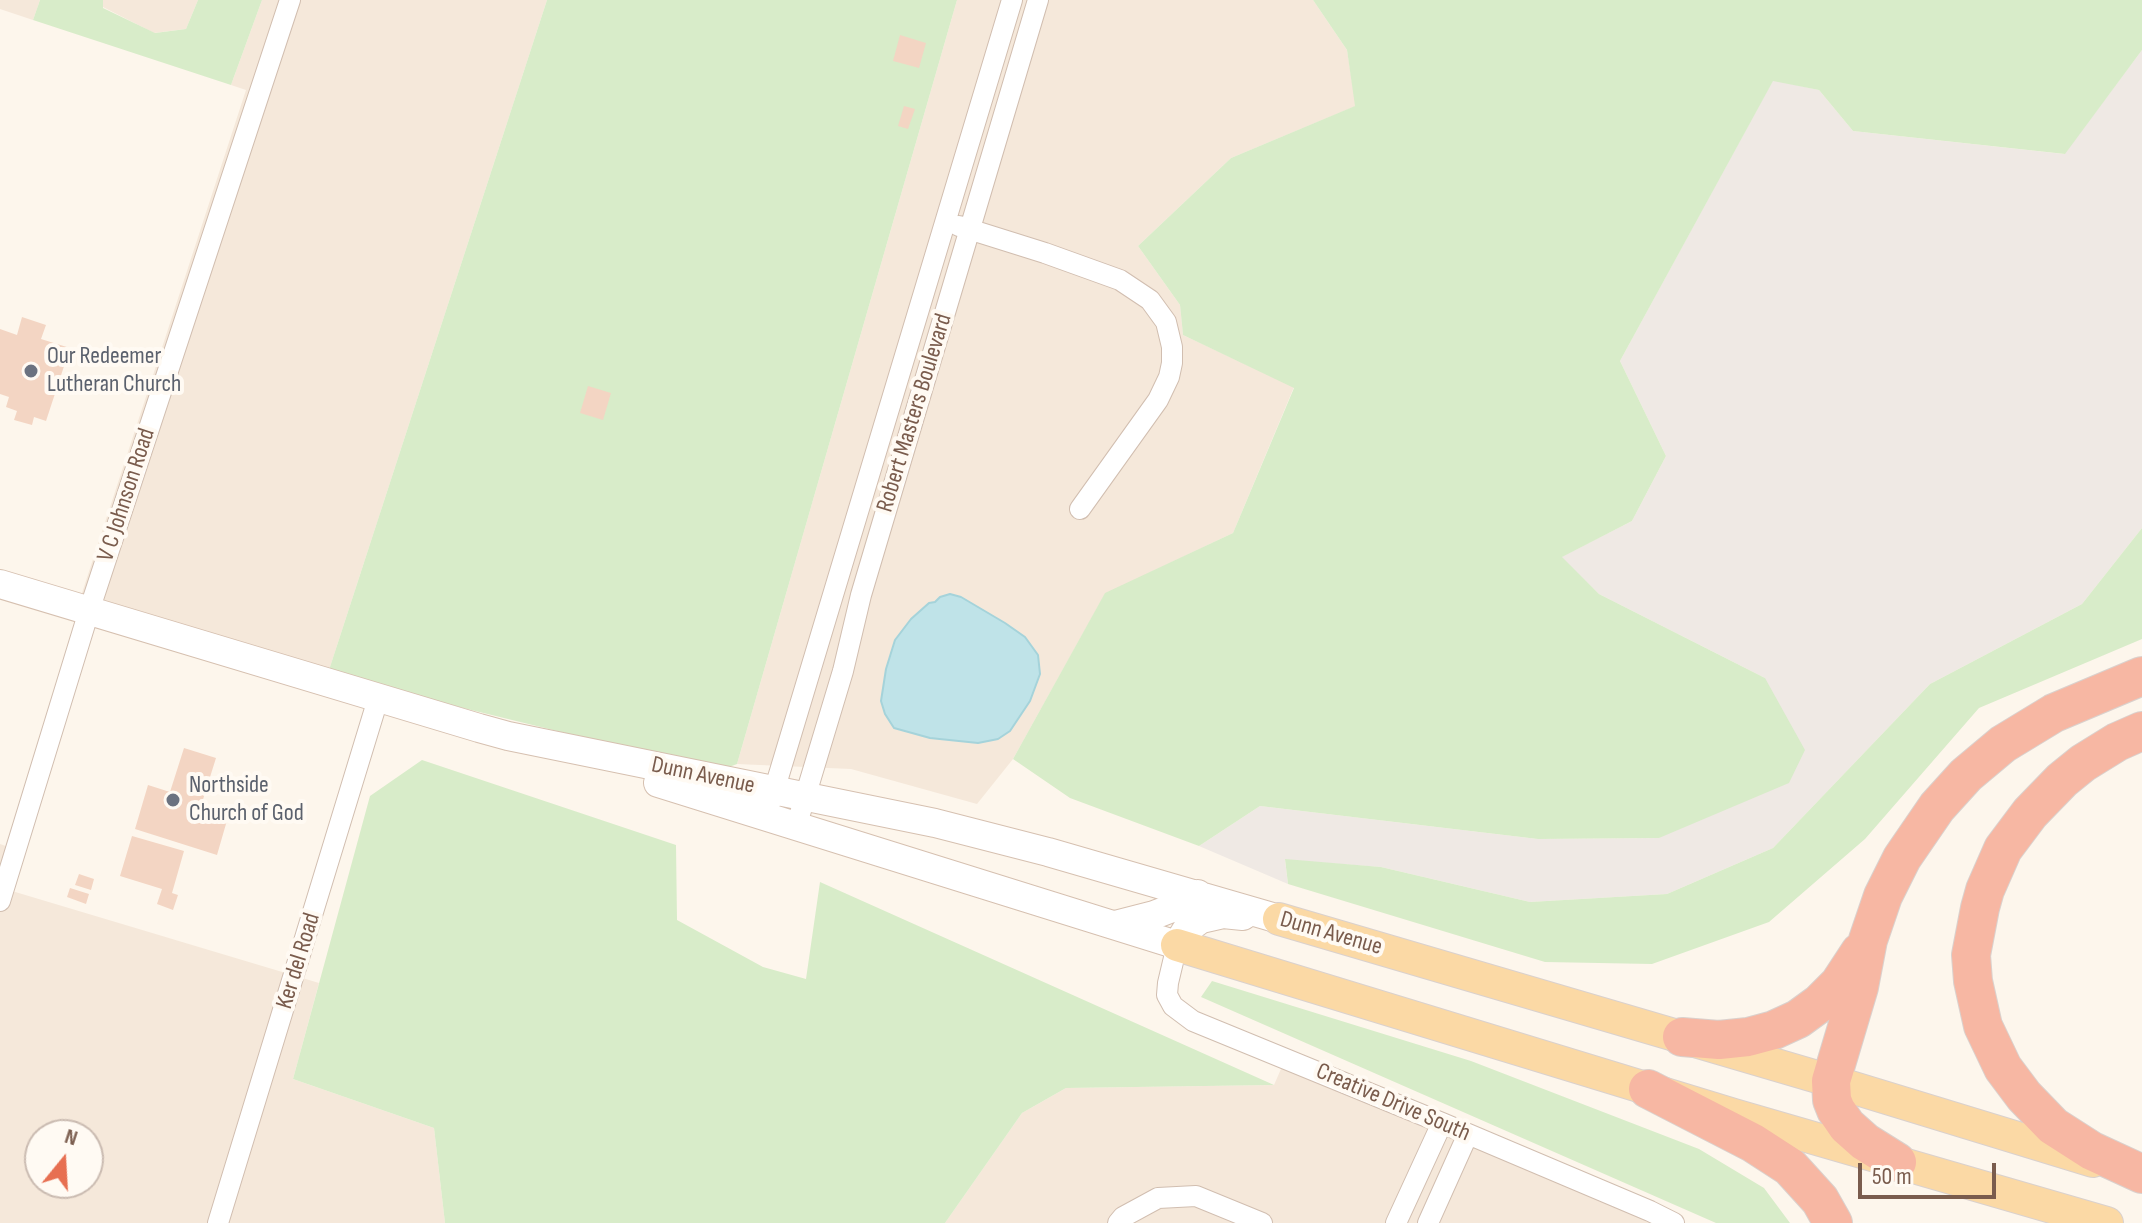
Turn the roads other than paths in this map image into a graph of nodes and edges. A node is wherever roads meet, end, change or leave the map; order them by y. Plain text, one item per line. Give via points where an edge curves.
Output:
1 (290, 0) edge
2 (1012, 0) edge
3 (1038, 0) edge
4 (945, 222) junction
5 (970, 230) junction
6 (1080, 509) dead end
7 (0, 584) edge
8 (89, 611) junction
9 (2142, 676) edge
10 (378, 699) junction
11 (2142, 731) edge
12 (805, 796) junction
13 (770, 804) junction
14 (796, 827) junction
15 (1198, 894) junction
16 (0, 901) edge
17 (1279, 919) junction
18 (1114, 925) junction
19 (1868, 940) junction
20 (1177, 945) junction
21 (1682, 1037) junction
22 (1831, 1081) junction
23 (1648, 1089) junction
24 (1442, 1123) junction
25 (1468, 1134) junction
26 (1897, 1162) junction
27 (2142, 1175) edge
28 (218, 1223) edge
29 (1118, 1223) edge
30 (1262, 1223) edge
31 (1396, 1223) edge
32 (1428, 1223) edge
33 (1674, 1223) edge
34 (1833, 1223) edge
35 (2107, 1223) edge

1 - 8 street, V C Johnson Road
2 - 4 street, Robert Masters Boulevard
3 - 5 street, Robert Masters Boulevard
4 - 5 street
4 - 13 street, Robert Masters Boulevard
5 - 6 street via 1120,280 1150,300 1166,322 1172,347 1169,377
5 - 12 street, Robert Masters Boulevard
7 - 8 main road, Dunn Avenue
8 - 10 main road, Dunn Avenue
8 - 16 street, V C Johnson Road
9 - 19 highway via 2054,713 2003,744 1966,775 1902,858
10 - 13 main road, Dunn Avenue
10 - 28 street, Ker del Road
11 - 27 highway via 2083,763 2030,813 2003,849 1985,890 1971,955 1983,1026 2024,1096 2053,1126
12 - 13 main road, Dunn Avenue
12 - 14 street, Robert Masters Boulevard
12 - 15 main road, Dunn Avenue via 935,823
13 - 14 main road, Dunn Avenue
14 - 18 main road, Dunn Avenue
15 - 17 main road, Dunn Avenue
15 - 18 main road via 1154,915
17 - 20 main road via 1223,914 1201,919
17 - 21 main road, Dunn Avenue
18 - 20 main road, Dunn Avenue
19 - 21 highway via 1839,984 1798,1019 1748,1037
19 - 22 highway
20 - 23 main road, Dunn Avenue
20 - 24 street, Creative Drive South via 1167,995 1193,1021
21 - 22 main road, Dunn Avenue
22 - 26 highway via 1832,1100 1847,1126
22 - 27 main road, Dunn Avenue
23 - 26 main road, Dunn Avenue
23 - 34 highway via 1790,1167
24 - 25 street, Creative Drive South
24 - 31 street
25 - 32 street
25 - 33 street, Creative Drive South
26 - 35 main road, Dunn Avenue
29 - 30 street via 1158,1198 1196,1196

